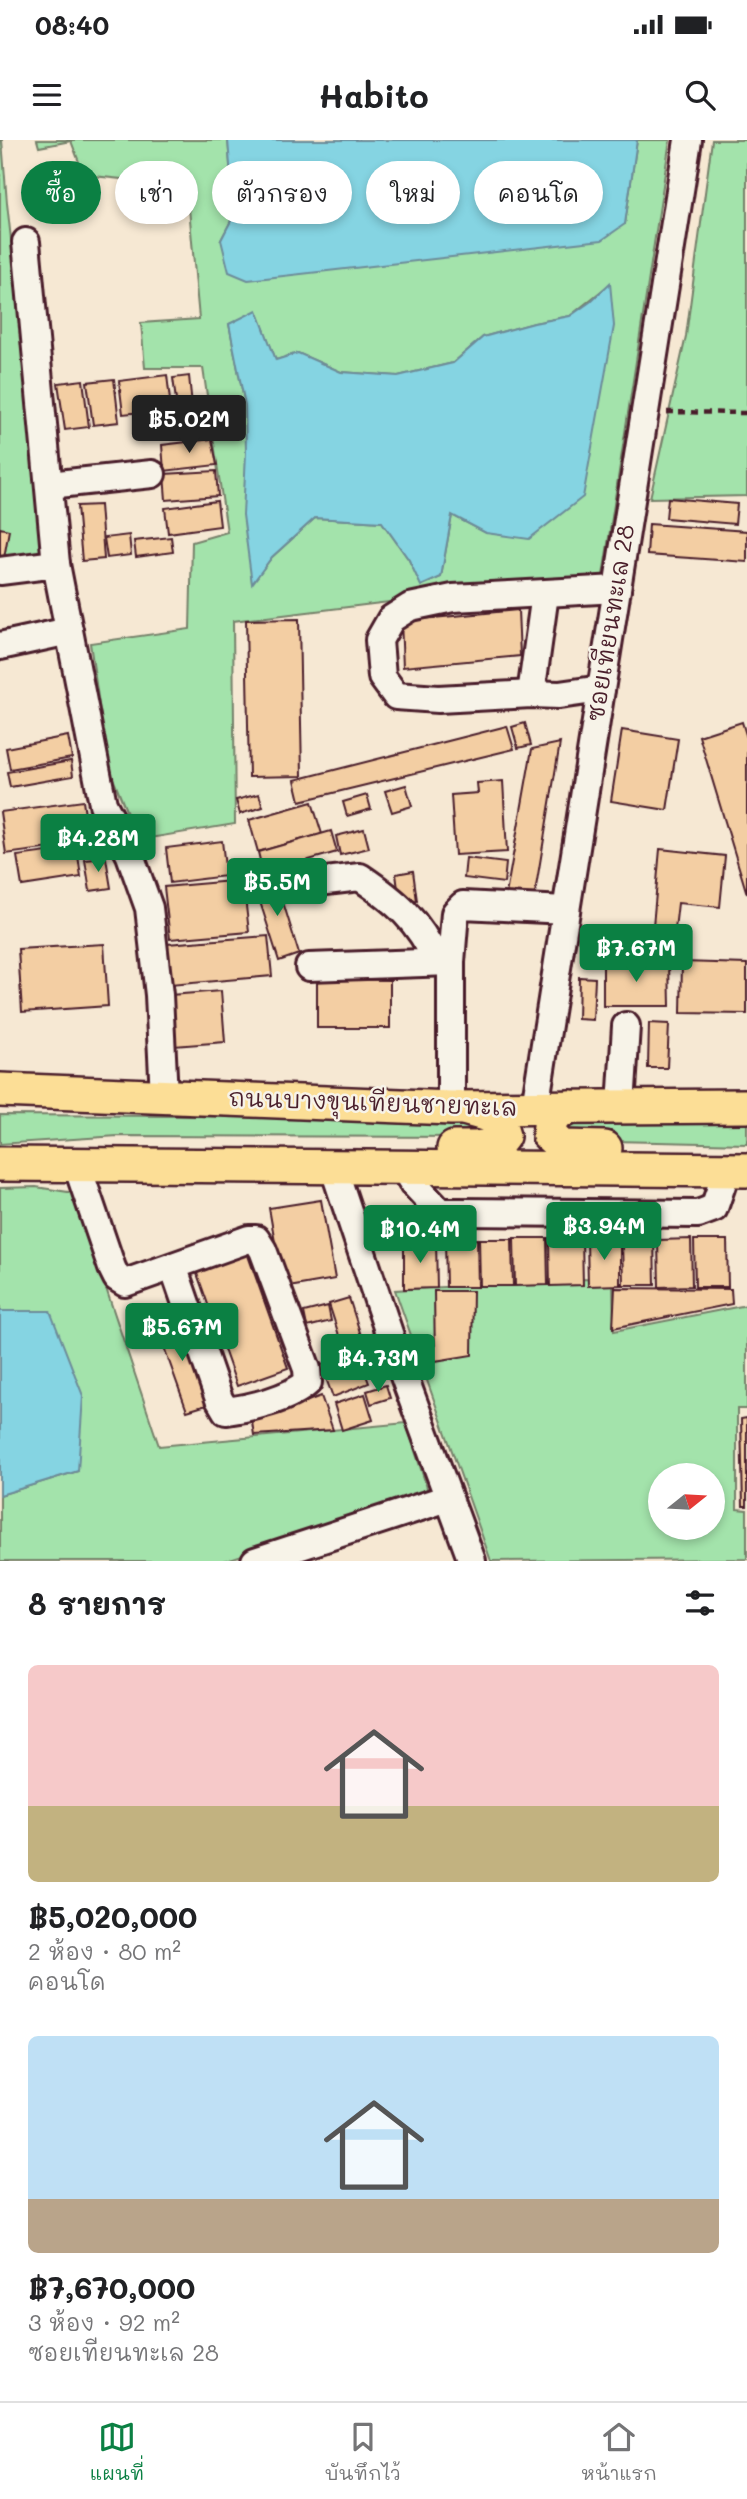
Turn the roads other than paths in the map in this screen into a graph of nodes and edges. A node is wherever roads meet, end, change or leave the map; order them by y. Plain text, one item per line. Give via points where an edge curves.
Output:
1 (688, 140) edge
2 (26, 242) dead end
3 (152, 474) dead end
4 (49, 485) junction
5 (56, 564) junction
6 (0, 571) edge
7 (617, 589) junction
8 (545, 594) junction
9 (69, 631) junction
10 (0, 646) edge
11 (601, 689) junction
12 (531, 694) junction
13 (309, 883) dead end
14 (566, 910) junction
15 (444, 961) junction
16 (309, 967) dead end
17 (626, 1026) dead end
18 (0, 1090) edge
19 (164, 1096) junction
20 (621, 1106) junction
21 (747, 1106) edge
22 (535, 1107) junction
23 (570, 1107) junction
24 (458, 1108) junction
25 (1, 1164) edge
26 (740, 1164) edge
27 (77, 1165) junction
28 (333, 1166) junction
29 (403, 1167) junction
30 (173, 1266) junction
31 (448, 1498) junction
32 (256, 1561) edge
33 (472, 1561) edge

1 - 7 street, ซอยเทียนทะเล 28
2 - 4 street
3 - 4 street
4 - 5 street
5 - 6 street
5 - 9 street
7 - 8 street
7 - 11 street, ซอยเทียนทะเล 28
8 - 12 street
8 - 12 street via 453,598 410,607 391,619 379,639 382,677 396,696 438,699
9 - 10 street
9 - 19 street via 103,804 130,855 149,908
11 - 12 street
11 - 14 street, ซอยเทียนทะเล 28
13 - 15 street via 360,877 393,899
14 - 15 street via 463,905 455,913
14 - 22 street, ซอยเทียนทะเล 28
15 - 16 street
15 - 24 street
17 - 20 street
18 - 19 main road, ถนนบางขุนเทียนชายทะเล
19 - 24 main road, ถนนบางขุนเทียนชายทะเล
20 - 21 main road, ถนนบางขุนเทียนชายทะเล
20 - 23 main road, ถนนบางขุนเทียนชายทะเล
22 - 23 main road, ถนนบางขุนเทียนชายทะเล
22 - 24 main road, ถนนบางขุนเทียนชายทะเล
23 - 26 main road via 551,1117 549,1135 562,1147
24 - 25 main road via 492,1116 503,1136 496,1145 475,1149 97,1145
25 - 27 main road
26 - 29 main road
26 - 29 street via 714,1208 698,1214 440,1212
27 - 28 main road
27 - 30 street via 117,1278 128,1283
28 - 29 main road
28 - 31 street
30 - 30 street via 256,1239 307,1369 308,1382 299,1391 226,1411
31 - 32 street
31 - 33 street

